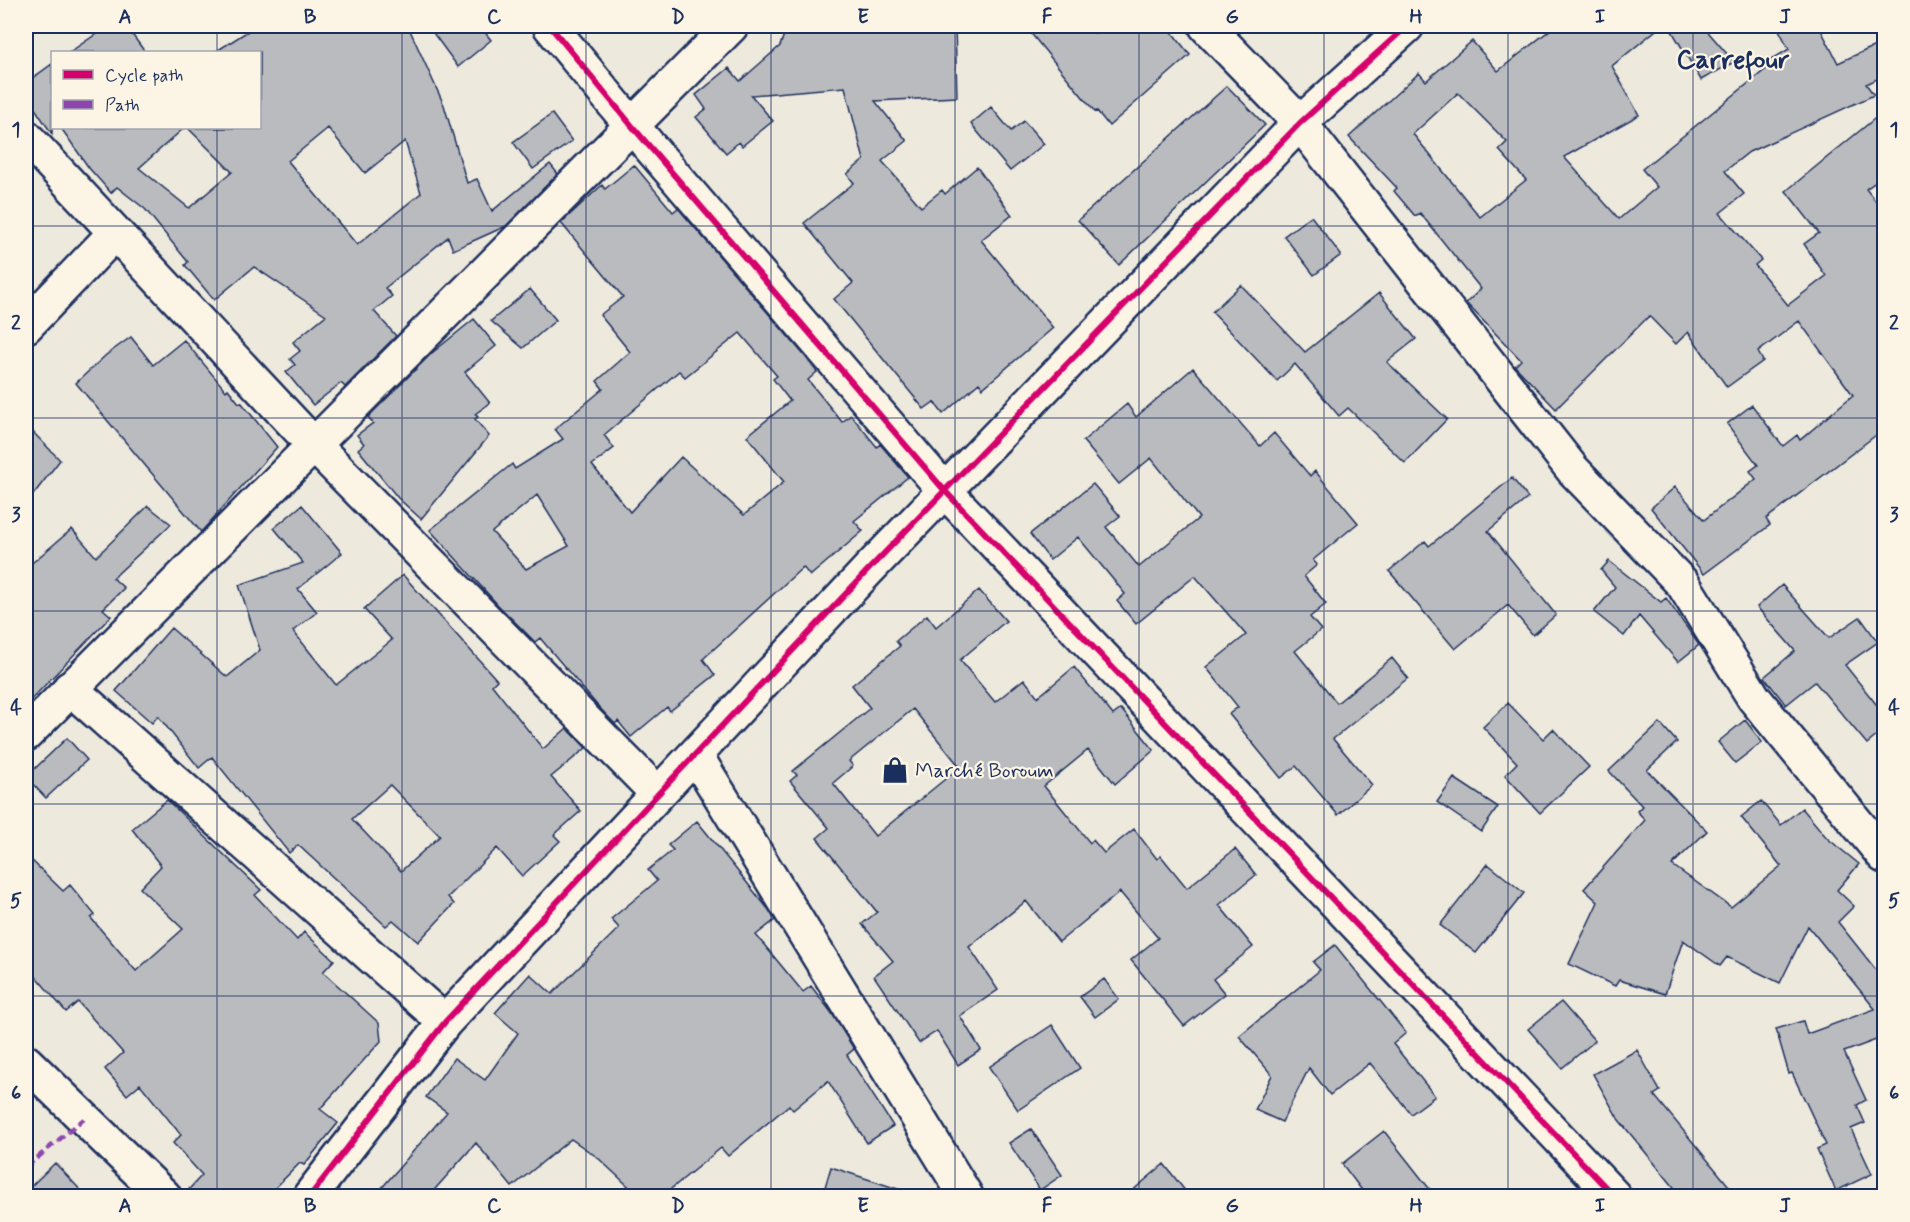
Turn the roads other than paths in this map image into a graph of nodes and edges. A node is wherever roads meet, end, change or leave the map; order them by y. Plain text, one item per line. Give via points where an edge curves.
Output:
1 (550, 26) edge
2 (731, 26) edge
3 (1206, 26) edge
4 (1407, 26) edge
5 (1300, 123) junction
6 (632, 126) junction
7 (31, 153) edge
8 (115, 233) junction
9 (26, 326) edge
10 (314, 446) junction
11 (945, 491) junction
12 (70, 688) junction
13 (26, 734) edge
14 (696, 756) junction
15 (658, 794) junction
16 (1884, 856) edge
17 (445, 1022) junction
18 (26, 1062) edge
19 (164, 1197) edge
20 (310, 1197) edge
21 (966, 1197) edge
22 (1614, 1197) edge

1 - 6 street
2 - 6 street
3 - 5 street
4 - 5 street
5 - 11 street
5 - 16 street via 1573,470 1683,584 1754,698
6 - 10 street
6 - 11 street
7 - 8 street
8 - 9 street
8 - 10 street
10 - 12 street
10 - 15 street
11 - 14 street
11 - 22 street
12 - 13 street
12 - 17 street
14 - 15 street
14 - 21 street
15 - 17 street
17 - 20 street
18 - 19 street

